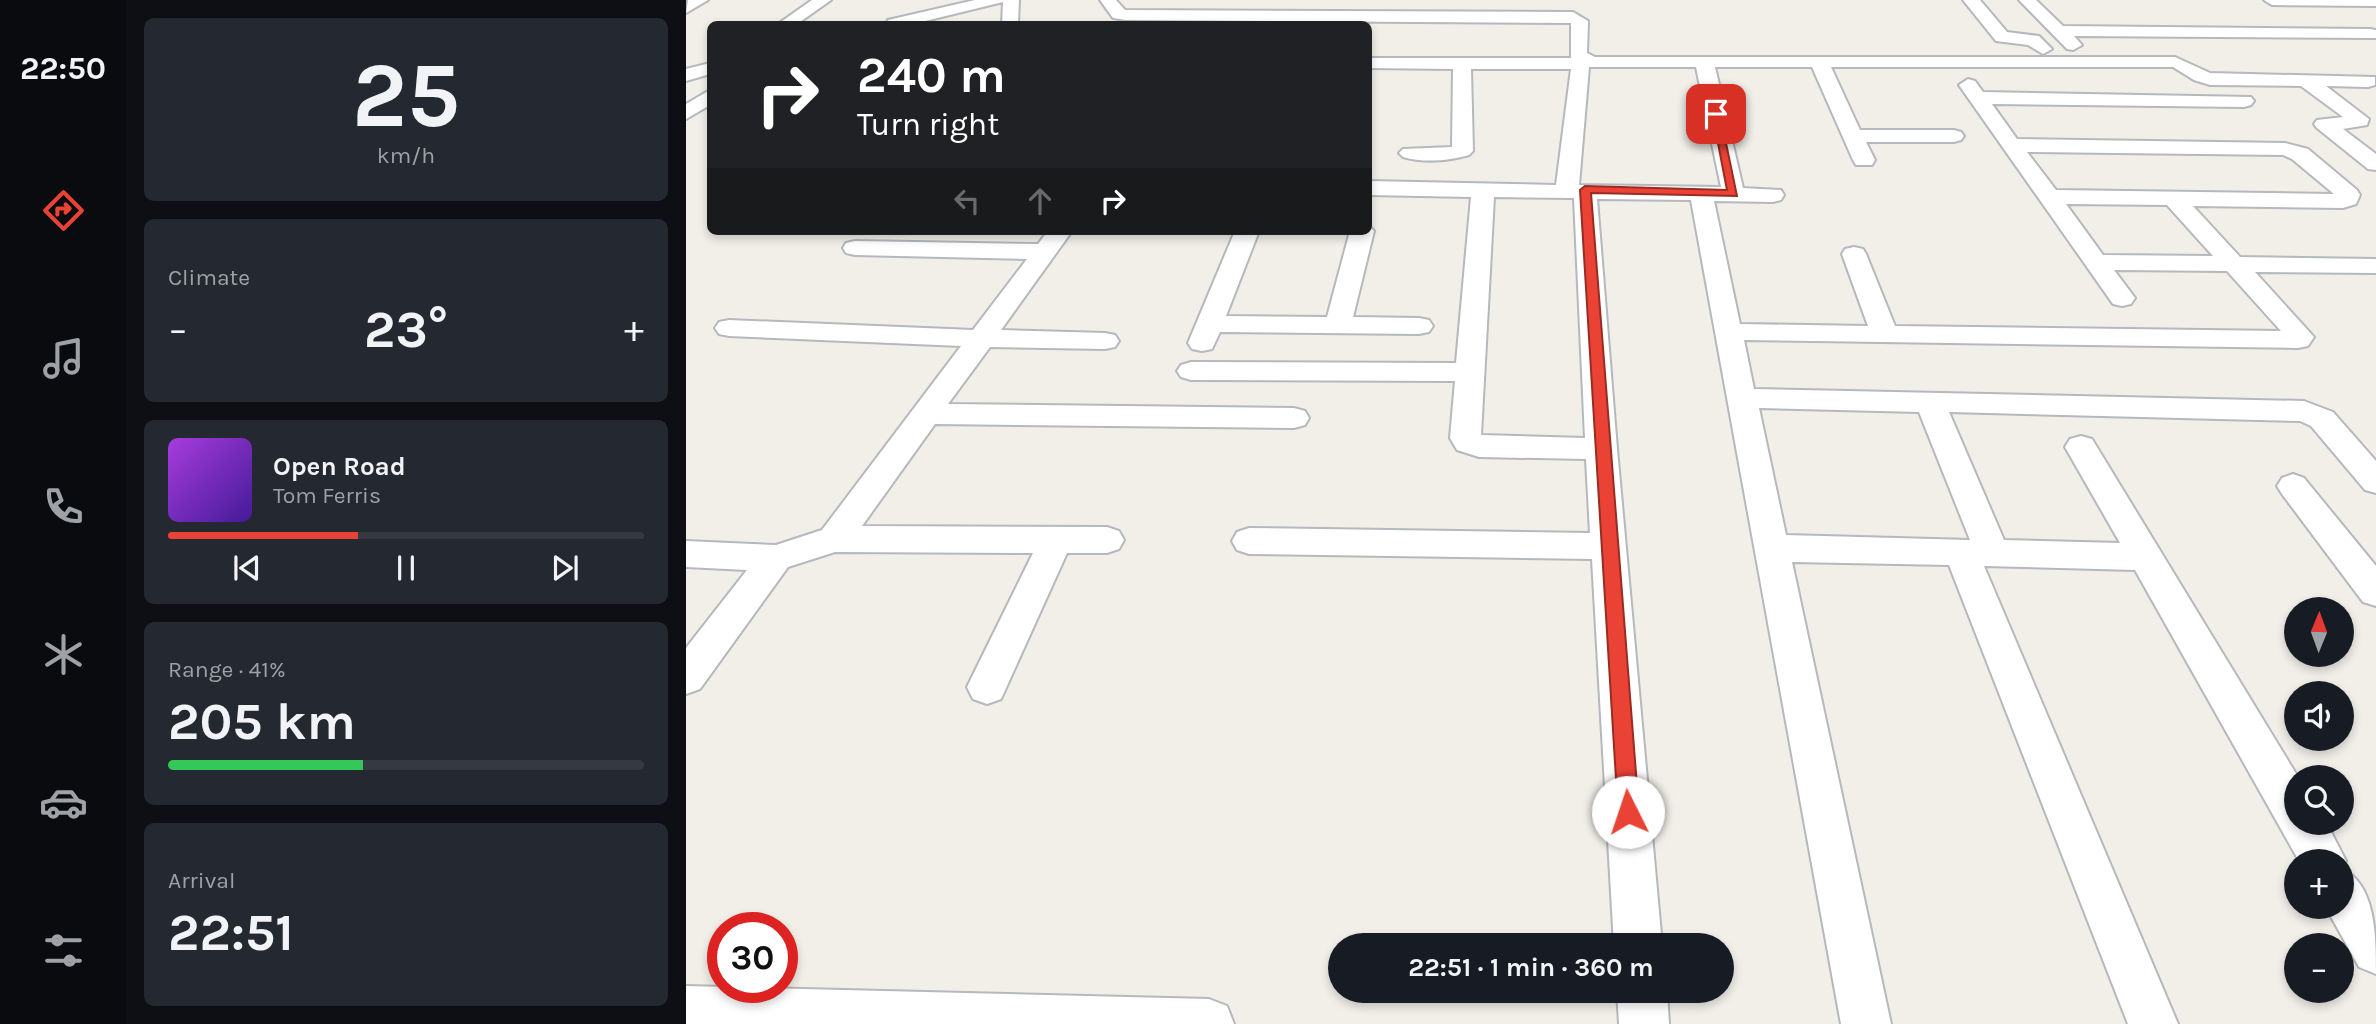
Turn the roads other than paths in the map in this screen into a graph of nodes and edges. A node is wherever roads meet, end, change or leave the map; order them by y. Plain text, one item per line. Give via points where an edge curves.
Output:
1 (699, 0) edge
2 (823, 0) edge
3 (953, 0) edge
4 (994, 0) edge
5 (1011, 0) edge
6 (1971, 0) edge
7 (2027, 0) edge
8 (2256, 0) edge
9 (2272, 0) edge
10 (2376, 1) edge
11 (686, 8) edge
12 (1408, 8) edge
13 (1113, 13) edge
14 (937, 14) junction
15 (791, 21) edge
16 (907, 21) edge
17 (1010, 21) edge
18 (2059, 31) junction
19 (2370, 34) dead end
20 (2299, 41) junction
21 (1818, 60) junction
22 (1704, 61) junction
23 (1950, 61) junction
24 (2054, 61) junction
25 (1580, 62) junction
26 (2091, 62) junction
27 (1462, 64) junction
28 (1372, 67) edge
29 (707, 70) edge
30 (2310, 72) junction
31 (686, 75) edge
32 (2338, 80) junction
33 (2368, 81) dead end
34 (686, 89) edge
35 (707, 89) edge
36 (707, 98) edge
37 (1977, 98) junction
38 (2263, 101) dead end
39 (2334, 101) junction
40 (686, 113) edge
41 (1853, 136) junction
42 (1954, 136) dead end
43 (2011, 145) junction
44 (1410, 153) dead end
45 (1864, 160) dead end
46 (2376, 164) edge
47 (1483, 189) junction
48 (1576, 190) junction
49 (1372, 193) edge
50 (1717, 193) junction
51 (1773, 195) dead end
52 (2050, 197) junction
53 (2174, 198) junction
54 (1245, 235) edge
55 (1361, 235) edge
56 (1053, 241) edge
57 (855, 248) dead end
58 (1854, 254) dead end
59 (2096, 262) junction
60 (2234, 263) junction
61 (2376, 266) edge
62 (2122, 298) dead end
63 (1210, 324) junction
64 (1338, 325) junction
65 (1419, 326) dead end
66 (729, 328) dead end
67 (1729, 332) junction
68 (1885, 335) junction
69 (982, 340) junction
70 (1105, 341) dead end
71 (1191, 371) junction
72 (1469, 372) junction
73 (1741, 398) junction
74 (1930, 402) junction
75 (928, 414) junction
76 (1172, 417) junction
77 (1294, 418) dead end
78 (2081, 447) dead end
79 (1601, 449) junction
80 (2376, 482) edge
81 (2293, 485) dead end
82 (834, 538) junction
83 (1056, 540) junction
84 (1107, 540) dead end
85 (1249, 541) dead end
86 (1609, 546) junction
87 (1772, 548) junction
88 (1977, 553) junction
89 (686, 554) edge
90 (2145, 557) junction
91 (776, 558) junction
92 (2376, 592) edge
93 (686, 677) edge
94 (987, 687) dead end
95 (2284, 794) edge
96 (2354, 912) edge
97 (1637, 933) edge
98 (2376, 950) edge
99 (1643, 1003) edge
100 (686, 1011) edge
101 (902, 1020) edge
102 (1209, 1024) edge
103 (1644, 1024) edge
104 (1866, 1024) edge
105 (2153, 1024) edge

1 - 11 street
2 - 15 street
3 - 14 street
4 - 14 street
5 - 17 street
6 - 24 street via 2002,37 2033,40
7 - 18 street
8 - 20 street
9 - 10 street
12 - 13 street
12 - 25 street via 1573,17 1580,21
14 - 16 street
18 - 20 street via 2271,33
18 - 26 street
19 - 20 street
21 - 22 street
21 - 23 street
21 - 41 street
22 - 25 street
22 - 50 street
23 - 24 street
23 - 37 street
24 - 26 street
25 - 27 street
25 - 48 street
26 - 30 street via 2175,62 2202,78
27 - 28 street
27 - 44 street via 1462,150
29 - 31 street
30 - 32 street
30 - 39 street
32 - 33 street
32 - 39 street via 2369,101
34 - 35 street
36 - 40 street
37 - 38 street
37 - 43 street
39 - 46 street via 2360,121 2324,124
41 - 42 street
41 - 45 street
43 - 52 street
43 - 53 street via 2285,149 2300,154 2349,195 2343,201
47 - 48 street
47 - 49 street
47 - 72 street
48 - 50 street
48 - 79 street
50 - 51 street
50 - 67 street
52 - 53 street
52 - 59 street
53 - 60 street
54 - 63 street
55 - 64 street
56 - 57 street
56 - 69 street
58 - 68 street
59 - 60 street
59 - 62 street
60 - 61 street
60 - 68 street via 2297,333 2298,340
63 - 64 street
63 - 71 street
64 - 65 street
66 - 69 street
67 - 68 street
67 - 73 street
69 - 70 street
69 - 75 street
71 - 72 street
71 - 76 street
72 - 79 street via 1468,443
73 - 74 street
73 - 87 street
74 - 80 street via 2304,411 2322,419
74 - 88 street
75 - 76 street
75 - 82 street
76 - 77 street
78 - 90 street
79 - 86 street
81 - 92 street
82 - 83 street
82 - 91 street
83 - 84 street
83 - 94 street
85 - 86 street
86 - 97 street
87 - 88 street
87 - 104 street
88 - 90 street
88 - 105 street
89 - 91 street
90 - 95 street
91 - 93 street
96 - 98 street
99 - 103 street
100 - 101 street
101 - 102 street

